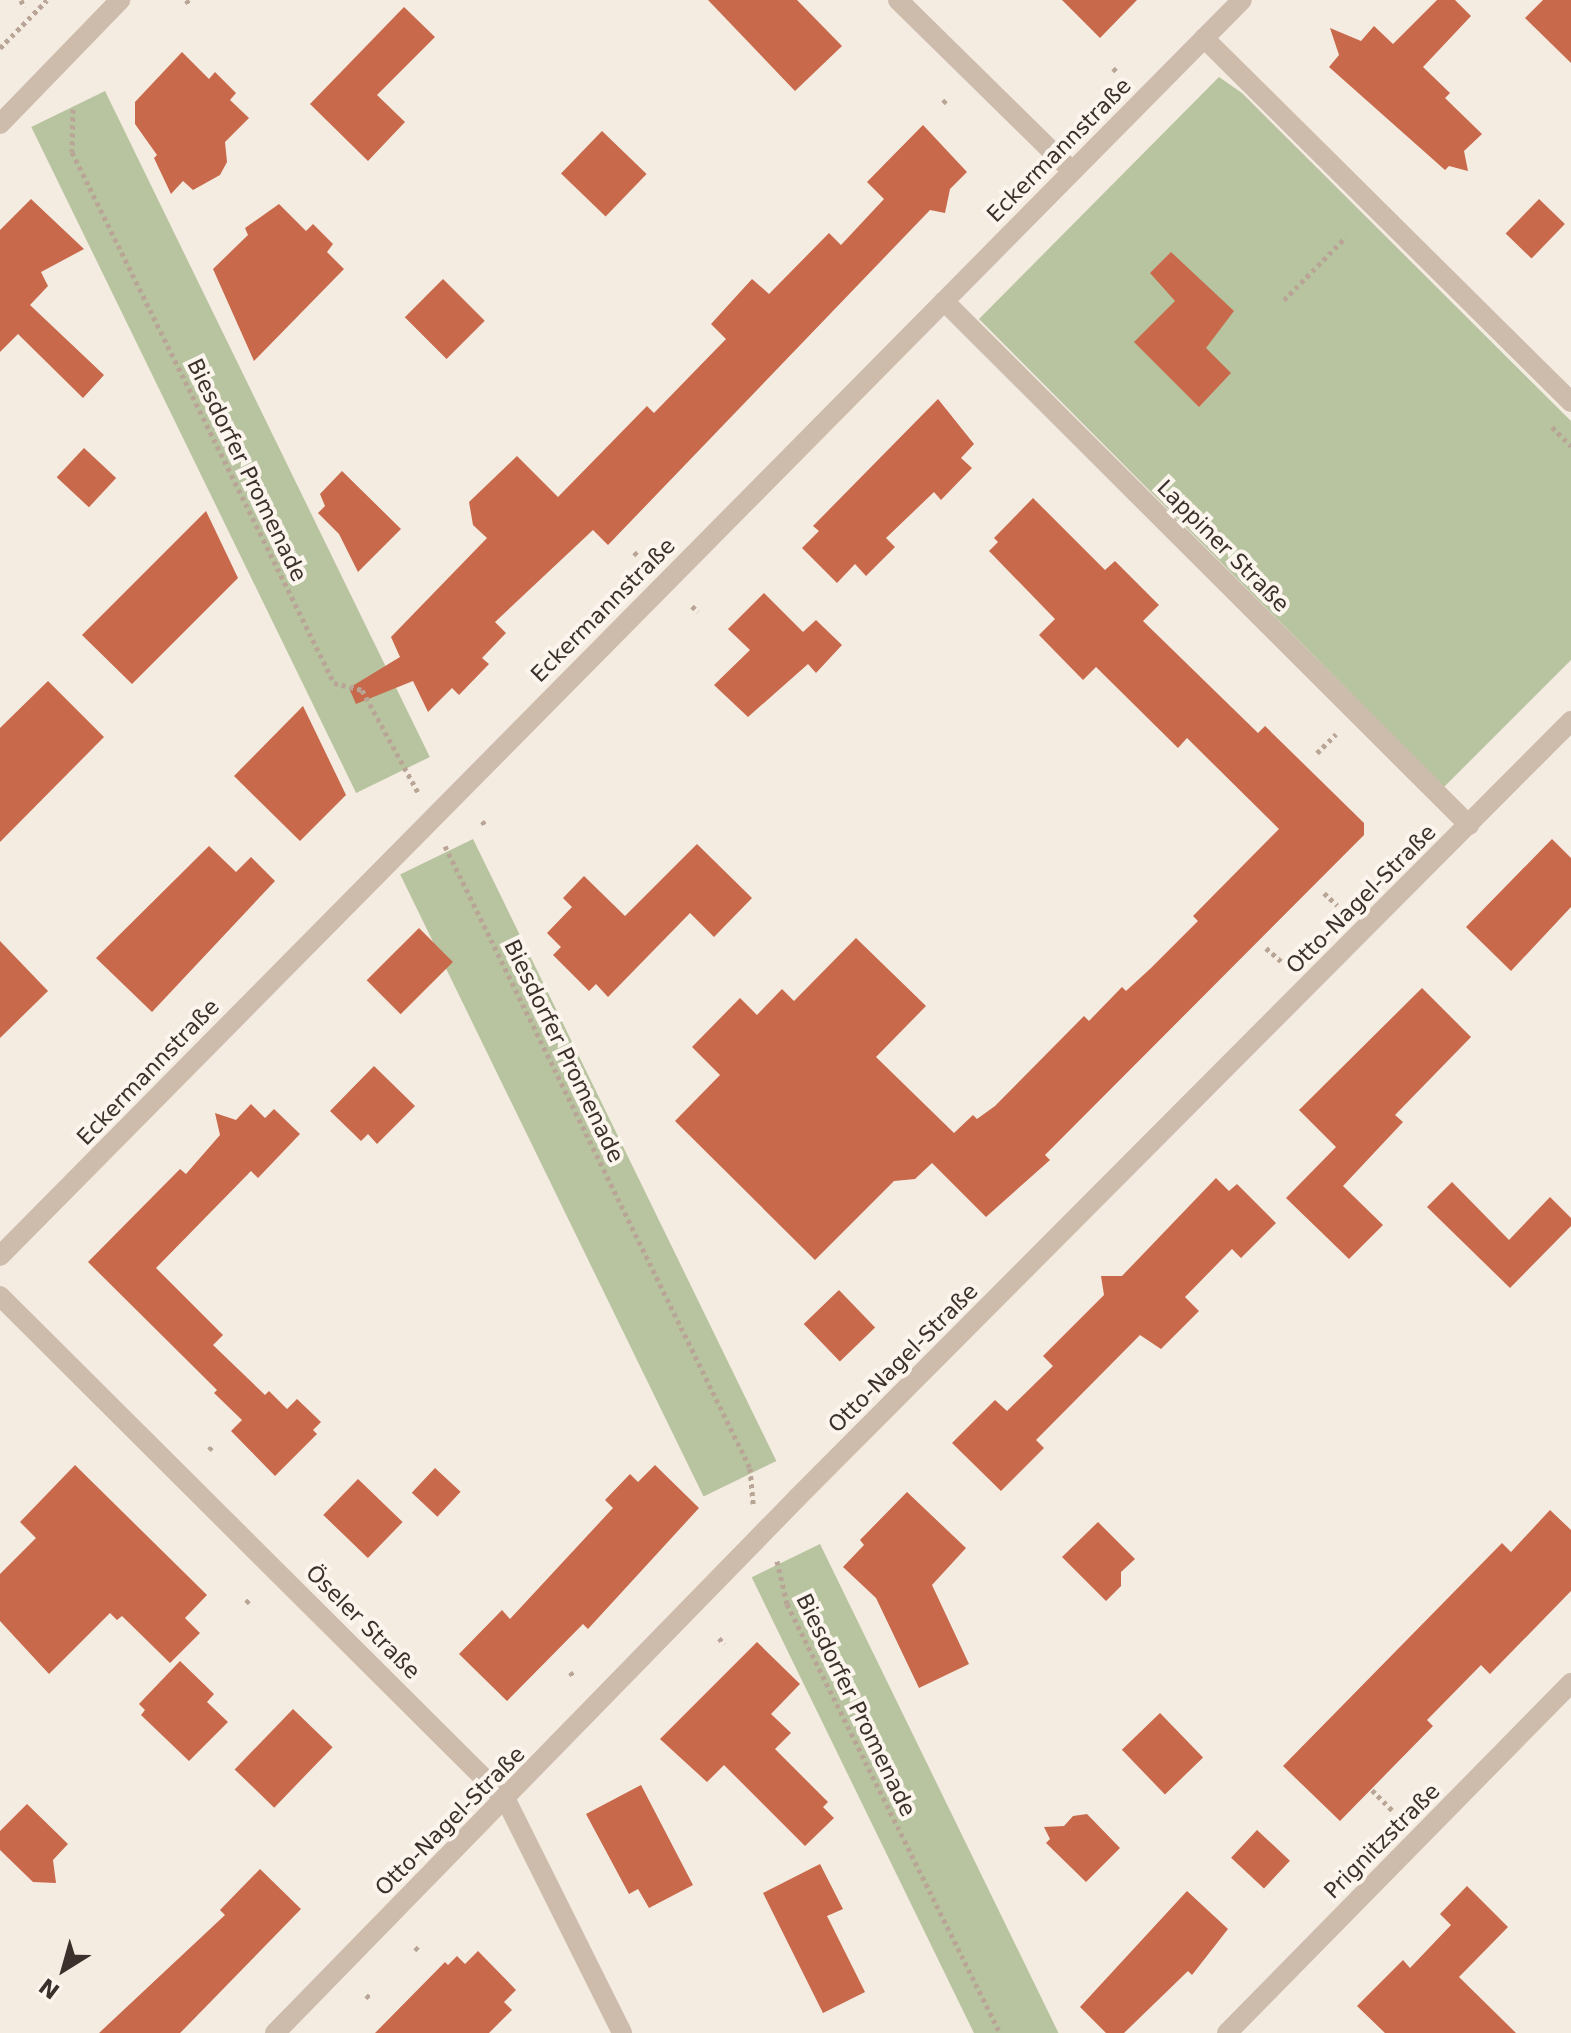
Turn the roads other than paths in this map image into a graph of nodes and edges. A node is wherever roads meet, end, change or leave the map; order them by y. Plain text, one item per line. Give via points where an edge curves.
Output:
1 (120, 0) edge
2 (898, 0) edge
3 (1242, 0) edge
4 (1204, 38) junction
5 (0, 124) edge
6 (1072, 171) junction
7 (944, 301) junction
8 (1571, 402) edge
9 (1571, 721) edge
10 (1469, 825) junction
11 (0, 1256) edge
12 (0, 1296) edge
13 (1571, 1683) edge
14 (506, 1800) junction
15 (275, 2033) edge
16 (622, 2033) edge
17 (1227, 2033) edge

1 - 5 street
2 - 6 street
3 - 4 street, Eckermannstraße
4 - 6 street, Eckermannstraße
4 - 8 street
6 - 7 street, Eckermannstraße
7 - 10 street, Lappiner Straße
7 - 11 street, Eckermannstraße
9 - 10 street, Otto-Nagel-Straße
10 - 14 street, Otto-Nagel-Straße via 765,1532
12 - 14 street, Öseler Straße
13 - 17 street, Prignitzstraße
14 - 15 street, Otto-Nagel-Straße
14 - 16 street, Öseler Straße

